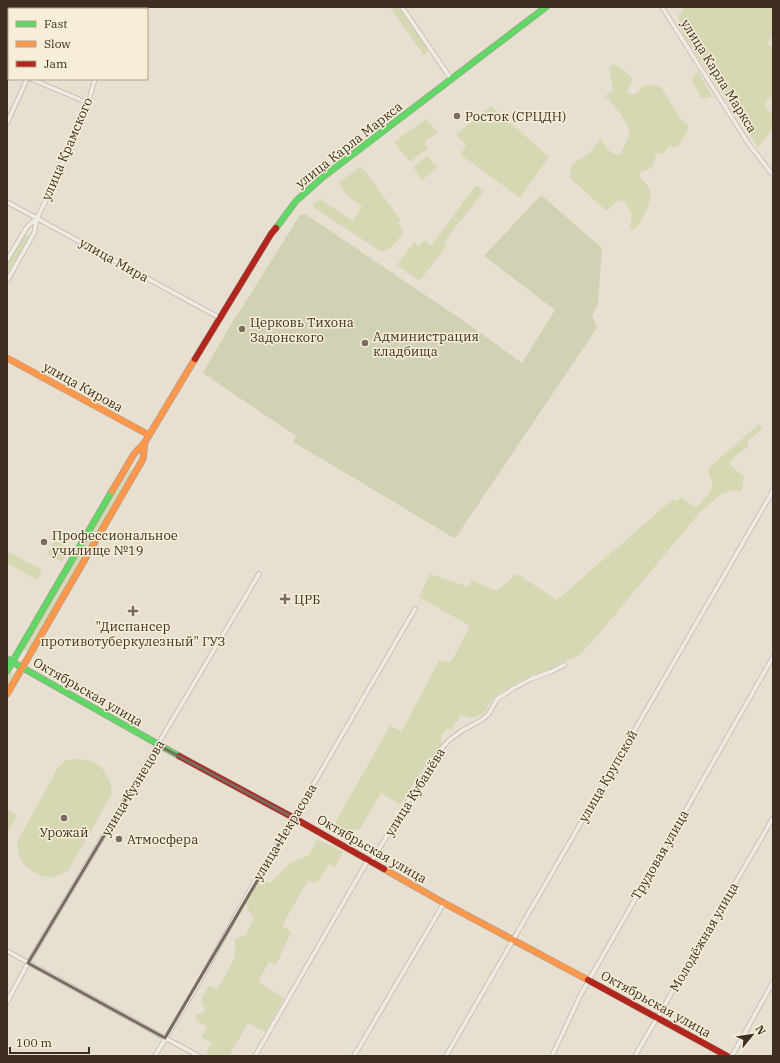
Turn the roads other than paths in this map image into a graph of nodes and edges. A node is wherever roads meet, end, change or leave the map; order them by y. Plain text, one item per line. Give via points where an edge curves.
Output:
1 (402, 7) edge
2 (546, 7) edge
3 (662, 7) edge
4 (451, 79) junction
5 (27, 80) edge
6 (33, 80) edge
7 (95, 80) edge
8 (88, 103) junction
9 (7, 123) edge
10 (773, 175) edge
11 (7, 202) edge
12 (37, 218) junction
13 (7, 260) edge
14 (7, 281) edge
15 (220, 318) junction
16 (7, 358) edge
17 (149, 435) junction
18 (145, 442) junction
19 (773, 489) edge
20 (772, 497) edge
21 (259, 574) dead end
22 (415, 609) dead end
23 (773, 657) edge
24 (10, 660) edge
25 (564, 665) dead end
26 (22, 667) junction
27 (7, 671) edge
28 (7, 694) edge
29 (158, 745) junction
30 (294, 818) junction
31 (773, 818) edge
32 (370, 861) junction
33 (444, 903) junction
34 (513, 940) junction
35 (7, 951) edge
36 (28, 963) junction
37 (589, 980) junction
38 (773, 982) edge
39 (7, 1002) edge
40 (658, 1017) junction
41 (165, 1038) junction
42 (155, 1056) edge
43 (199, 1056) edge
44 (255, 1056) edge
45 (354, 1056) edge
46 (446, 1056) edge
47 (552, 1056) edge
48 (636, 1056) edge
49 (727, 1056) edge
50 (732, 1056) edge

1 - 4 street
2 - 4 main road, улица Карла Маркса
3 - 10 street, улица Карла Маркса via 748,143
4 - 15 main road, улица Карла Маркса via 323,177 296,201 271,234
5 - 9 street
6 - 8 street
7 - 8 street, улица Крамского
8 - 12 street, улица Крамского
11 - 12 street, улица Мира
12 - 13 street, улица Крамского via 27,227
12 - 14 street, улица Крамского via 34,232
12 - 15 street, улица Мира
15 - 17 main road, улица Карла Маркса
16 - 17 main road, улица Кирова
17 - 18 main road, улица Карла Маркса
18 - 24 main road, улица Карла Маркса via 134,454
18 - 26 main road, улица Карла Маркса via 143,459
19 - 20 street, улица Крупской
20 - 34 street, улица Крупской
21 - 29 street, улица Кузнецова
22 - 30 street, улица Некрасова
23 - 37 street, Трудовая улица
24 - 26 main road, Октябрьская улица
24 - 27 main road, улица Карла Маркса
25 - 32 street, улица Кубанёва via 530,678 497,699 488,715 448,741 435,757
26 - 28 main road, улица Карла Маркса
26 - 29 main road, Октябрьская улица
29 - 30 main road, Октябрьская улица
29 - 36 street, улица Кузнецова
30 - 32 main road, Октябрьская улица
30 - 41 street, улица Некрасова via 260,872
31 - 40 street, Молодёжная улица
32 - 33 main road, Октябрьская улица
32 - 44 street, улица Кубанёва
33 - 34 main road, Октябрьская улица
33 - 45 street
34 - 37 main road, Октябрьская улица
34 - 46 street, улица Крупской
35 - 36 street
36 - 39 street, улица Кузнецова
36 - 41 street
37 - 40 main road, Октябрьская улица
37 - 47 street, Трудовая улица
38 - 50 street
40 - 48 street, Молодёжная улица
40 - 49 main road, Октябрьская улица
41 - 42 street, улица Некрасова
41 - 43 street

